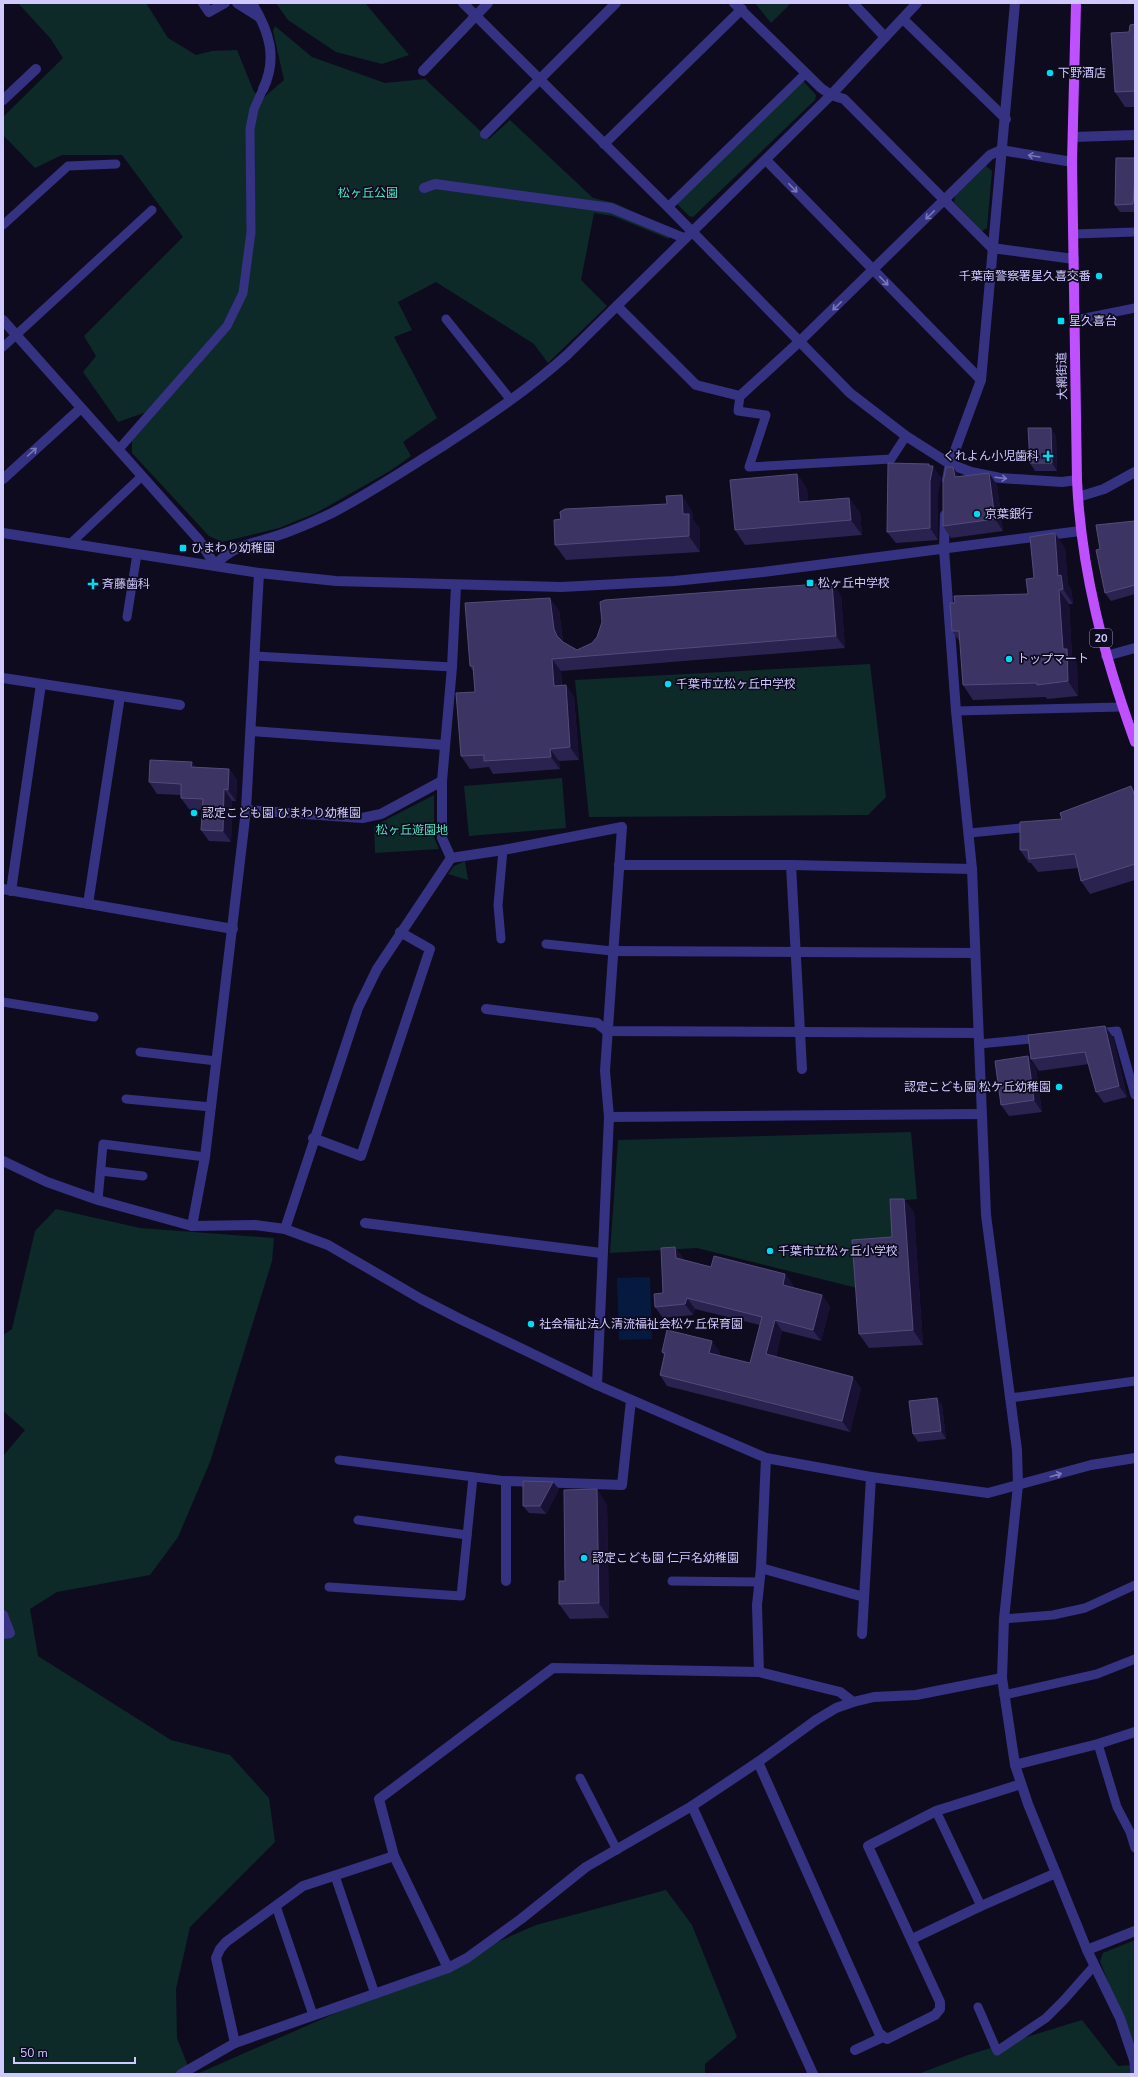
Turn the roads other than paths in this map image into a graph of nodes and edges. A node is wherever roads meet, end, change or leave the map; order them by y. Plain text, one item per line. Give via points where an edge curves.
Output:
1 (202, 3) edge
2 (225, 3) edge
3 (237, 3) edge
4 (252, 3) edge
5 (463, 3) edge
6 (488, 3) edge
7 (616, 3) edge
8 (853, 3) edge
9 (917, 3) edge
10 (1015, 3) edge
11 (1076, 3) edge
12 (738, 6) edge
13 (475, 15) junction
14 (261, 18) junction
15 (903, 20) junction
16 (885, 37) junction
17 (36, 69) dead end
18 (423, 71) dead end
19 (806, 73) junction
20 (540, 79) junction
21 (263, 89) joint
22 (831, 95) junction
23 (3, 100) edge
24 (1006, 119) junction
25 (485, 134) dead end
26 (1135, 135) edge
27 (1073, 137) junction
28 (604, 144) junction
29 (1001, 150) junction
30 (766, 160) junction
31 (1072, 162) junction
32 (116, 164) dead end
33 (424, 188) dead end
34 (944, 201) junction
35 (668, 207) junction
36 (152, 210) dead end
37 (3, 225) edge
38 (1135, 232) edge
39 (1074, 234) junction
40 (688, 235) junction
41 (992, 248) junction
42 (1074, 260) junction
43 (873, 270) junction
44 (617, 306) junction
45 (1135, 308) edge
46 (446, 319) dead end
47 (3, 320) edge
48 (1075, 320) junction
49 (16, 335) junction
50 (799, 342) junction
51 (3, 347) edge
52 (981, 380) junction
53 (740, 396) junction
54 (510, 399) junction
55 (81, 408) junction
56 (906, 436) junction
57 (119, 450) junction
58 (950, 464) junction
59 (1135, 472) edge
60 (142, 476) junction
61 (3, 478) edge
62 (1077, 480) junction
63 (1078, 496) junction
64 (1080, 530) junction
65 (3, 533) edge
66 (70, 544) junction
67 (944, 549) junction
68 (137, 554) junction
69 (215, 565) junction
70 (260, 573) junction
71 (456, 586) junction
72 (127, 617) dead end
73 (1135, 648) edge
74 (255, 656) junction
75 (1106, 656) junction
76 (452, 667) junction
77 (3, 678) edge
78 (41, 684) junction
79 (120, 696) junction
80 (180, 705) dead end
81 (1122, 707) junction
82 (956, 711) junction
83 (252, 731) junction
84 (1135, 742) edge
85 (444, 745) junction
86 (442, 781) junction
87 (246, 810) junction
88 (1020, 828) edge
89 (970, 833) junction
90 (503, 850) junction
91 (452, 858) junction
92 (619, 865) junction
93 (791, 865) junction
94 (972, 869) junction
95 (7, 890) edge
96 (88, 904) junction
97 (233, 929) junction
98 (400, 932) junction
99 (500, 939) dead end
100 (546, 944) dead end
101 (612, 951) junction
102 (795, 952) junction
103 (974, 953) junction
104 (3, 1002) edge
105 (486, 1009) dead end
106 (94, 1017) dead end
107 (607, 1031) junction
108 (800, 1033) junction
109 (978, 1033) junction
110 (1086, 1034) edge
111 (1048, 1037) edge
112 (979, 1044) junction
113 (140, 1052) dead end
114 (216, 1061) junction
115 (802, 1069) dead end
116 (1135, 1094) edge
117 (126, 1099) dead end
118 (211, 1107) junction
119 (981, 1114) junction
120 (609, 1117) junction
121 (313, 1138) junction
122 (205, 1157) junction
123 (3, 1161) edge
124 (101, 1171) junction
125 (143, 1176) dead end
126 (98, 1200) junction
127 (365, 1223) dead end
128 (192, 1226) junction
129 (285, 1229) junction
130 (601, 1253) junction
131 (1135, 1381) edge
132 (597, 1385) junction
133 (1010, 1398) junction
134 (631, 1400) junction
135 (766, 1458) junction
136 (1135, 1458) edge
137 (339, 1460) dead end
138 (473, 1477) junction
139 (871, 1477) junction
140 (506, 1481) junction
141 (1018, 1486) junction
142 (358, 1520) dead end
143 (468, 1534) junction
144 (761, 1568) junction
145 (506, 1581) dead end
146 (672, 1581) dead end
147 (758, 1582) junction
148 (1135, 1585) edge
149 (329, 1587) dead end
150 (864, 1597) junction
151 (3, 1615) edge
152 (1004, 1619) junction
153 (3, 1634) edge
154 (862, 1634) dead end
155 (1135, 1659) edge
156 (759, 1672) junction
157 (1002, 1678) junction
158 (1004, 1695) junction
159 (853, 1702) junction
160 (1135, 1732) edge
161 (1098, 1744) junction
162 (758, 1762) junction
163 (1014, 1765) junction
164 (580, 1778) dead end
165 (1021, 1784) junction
166 (692, 1806) junction
167 (936, 1811) junction
168 (1135, 1848) edge
169 (617, 1850) junction
170 (394, 1856) junction
171 (1056, 1873) junction
172 (335, 1876) junction
173 (276, 1906) junction
174 (981, 1906) junction
175 (1135, 1931) edge
176 (912, 1939) junction
177 (1087, 1950) junction
178 (1094, 1966) junction
179 (448, 1968) junction
180 (375, 1994) junction
181 (978, 2007) dead end
182 (312, 2014) junction
183 (883, 2037) junction
184 (235, 2043) junction
185 (855, 2050) dead end
186 (1134, 2063) edge
187 (181, 2074) edge
188 (813, 2074) edge
189 (1135, 2074) edge

1 - 2 street via 209,12
3 - 14 street
4 - 14 street
5 - 13 street
6 - 13 street
7 - 20 street
8 - 16 street
9 - 15 street
10 - 24 street
11 - 27 main road, 大網街道 / 20
12 - 19 street
12 - 28 street
13 - 18 street
13 - 20 street
14 - 21 street via 272,52 270,75
15 - 16 street
15 - 24 street
16 - 22 street
17 - 23 street
19 - 22 street
19 - 35 lane
20 - 25 street
20 - 28 street
21 - 57 lane via 254,109 250,129 251,232 243,293 227,326
22 - 30 street
22 - 34 street via 844,99
24 - 29 street
26 - 27 street
27 - 31 main road, 大網街道 / 20
28 - 35 street
31 -> 29 street
29 - 34 street via 990,155
29 - 41 street
30 - 40 street
30 -> 43 street
31 - 39 main road, 大網街道 / 20
32 - 37 lane via 68,166
33 - 40 street via 435,184 611,208
34 - 41 street
34 -> 43 street
35 - 40 street
36 - 49 lane
38 - 39 lane
39 - 42 main road, 大網街道 / 20
40 - 44 street
40 - 50 street
41 - 42 street
41 - 52 street
42 - 48 main road, 大網街道 / 20
43 -> 50 street
43 -> 52 street
44 - 53 street via 696,385
44 - 54 street via 541,378
45 - 48 lane
46 - 54 lane
47 - 49 street
48 - 62 main road, 大網街道 / 20
49 - 51 lane
49 - 55 street
50 - 53 street
50 - 56 street via 850,393
52 - 58 street
53 - 56 lane via 738,411 766,415 749,467 891,459
54 - 69 street via 374,490 310,523 240,546
55 - 57 street
61 -> 55 street
56 - 58 street
57 - 60 street
58 -> 62 street via 971,472 1000,478 1062,482
58 - 67 street via 945,497
59 - 63 street via 1104,489
60 - 66 lane
60 - 69 street via 199,540
62 - 63 main road, 大網街道 / 20
63 - 64 main road, 大網街道 / 20
64 - 67 street
64 - 75 main road, 大網街道 / 20 via 1087,578
65 - 66 street
66 - 68 street
67 - 71 street via 674,581 561,587
67 - 82 street
68 - 69 street
68 - 72 lane
69 - 70 street
70 - 71 street via 336,581
70 - 74 street
71 - 76 street
73 - 75 street
74 - 76 lane
74 - 83 street
75 - 81 main road, 大網街道 / 20
76 - 85 street
77 - 78 street
78 - 79 street
78 - 95 street
79 - 80 street
79 - 96 street
81 - 82 lane
81 - 84 main road, 大網街道 / 20
82 - 89 street
83 - 85 street
83 - 87 street
85 - 86 street
86 - 87 street via 381,814 362,818
86 - 91 street via 442,838
87 - 97 street
88 - 89 lane
89 - 94 street
90 - 91 street
90 - 92 street via 622,827
90 - 99 lane via 498,905
91 - 98 street
92 - 93 street
92 - 101 street
93 - 94 street
93 - 102 street
94 - 103 street
95 - 96 street
96 - 97 street
97 - 114 street
98 - 121 street via 377,969 358,1008
98 - 121 street via 430,949 361,1156
100 - 101 lane
101 - 102 street
101 - 107 street
102 - 103 street
102 - 108 street
103 - 109 street
104 - 106 lane
105 - 107 street via 597,1023
107 - 108 street
107 - 120 street via 605,1071
108 - 109 street
108 - 115 street
109 - 112 street
110 - 116 lane via 1117,1031
111 - 112 lane
112 - 119 street
113 - 114 lane
114 - 118 street
117 - 118 lane
118 - 122 street
119 - 120 street
119 - 133 street via 986,1215
120 - 130 street
121 - 129 street
122 - 124 lane via 103,1144
122 - 128 street
123 - 126 street via 47,1182
124 - 125 lane
124 - 126 lane
126 - 128 street
127 - 130 street
128 - 129 street via 255,1225
129 - 132 street via 328,1245 421,1299
130 - 132 street
131 - 133 lane
132 - 134 street
133 - 141 street
134 - 135 street
134 - 140 street via 622,1484
135 - 139 street
135 - 144 street
141 -> 136 street via 1091,1465
137 - 138 lane
138 - 140 lane
138 - 143 lane
139 - 141 street via 988,1493
139 - 150 street
140 - 145 street
141 - 152 street
142 - 143 lane
143 - 149 lane via 461,1596
144 - 147 street
144 - 150 street
146 - 147 lane
147 - 156 street
148 - 152 lane via 1085,1608 1053,1615
150 - 154 street
151 - 153 street via 10,1633
152 - 157 street
155 - 158 lane via 1097,1674
156 - 159 street via 840,1692
156 - 170 street via 553,1668 379,1800
157 - 158 street
157 - 159 street via 916,1695 874,1697
158 - 163 street
159 - 162 street via 836,1708 816,1720
160 - 161 street
161 - 163 street
161 - 168 lane via 1117,1807
162 - 166 street
162 - 183 street
163 - 165 street
164 - 169 lane
165 - 167 street
165 - 171 street
166 - 169 street
166 - 188 street
167 - 174 lane
167 - 176 street via 868,1846
169 - 179 street via 586,1867 521,1920 467,1958
170 - 172 street
170 - 179 street
171 - 174 street
171 - 177 street
172 - 173 street via 303,1886
172 - 180 lane
173 - 182 lane
173 - 184 street via 226,1942 216,1958
174 - 176 street
175 - 177 street
176 - 183 street via 940,2002 940,2009 935,2015 887,2039
177 - 178 street
178 - 181 lane via 1046,2018 997,2051
178 - 186 street via 1120,2018
179 - 180 street
180 - 182 street
182 - 184 street
183 - 185 street
184 - 187 street
186 - 189 lane

